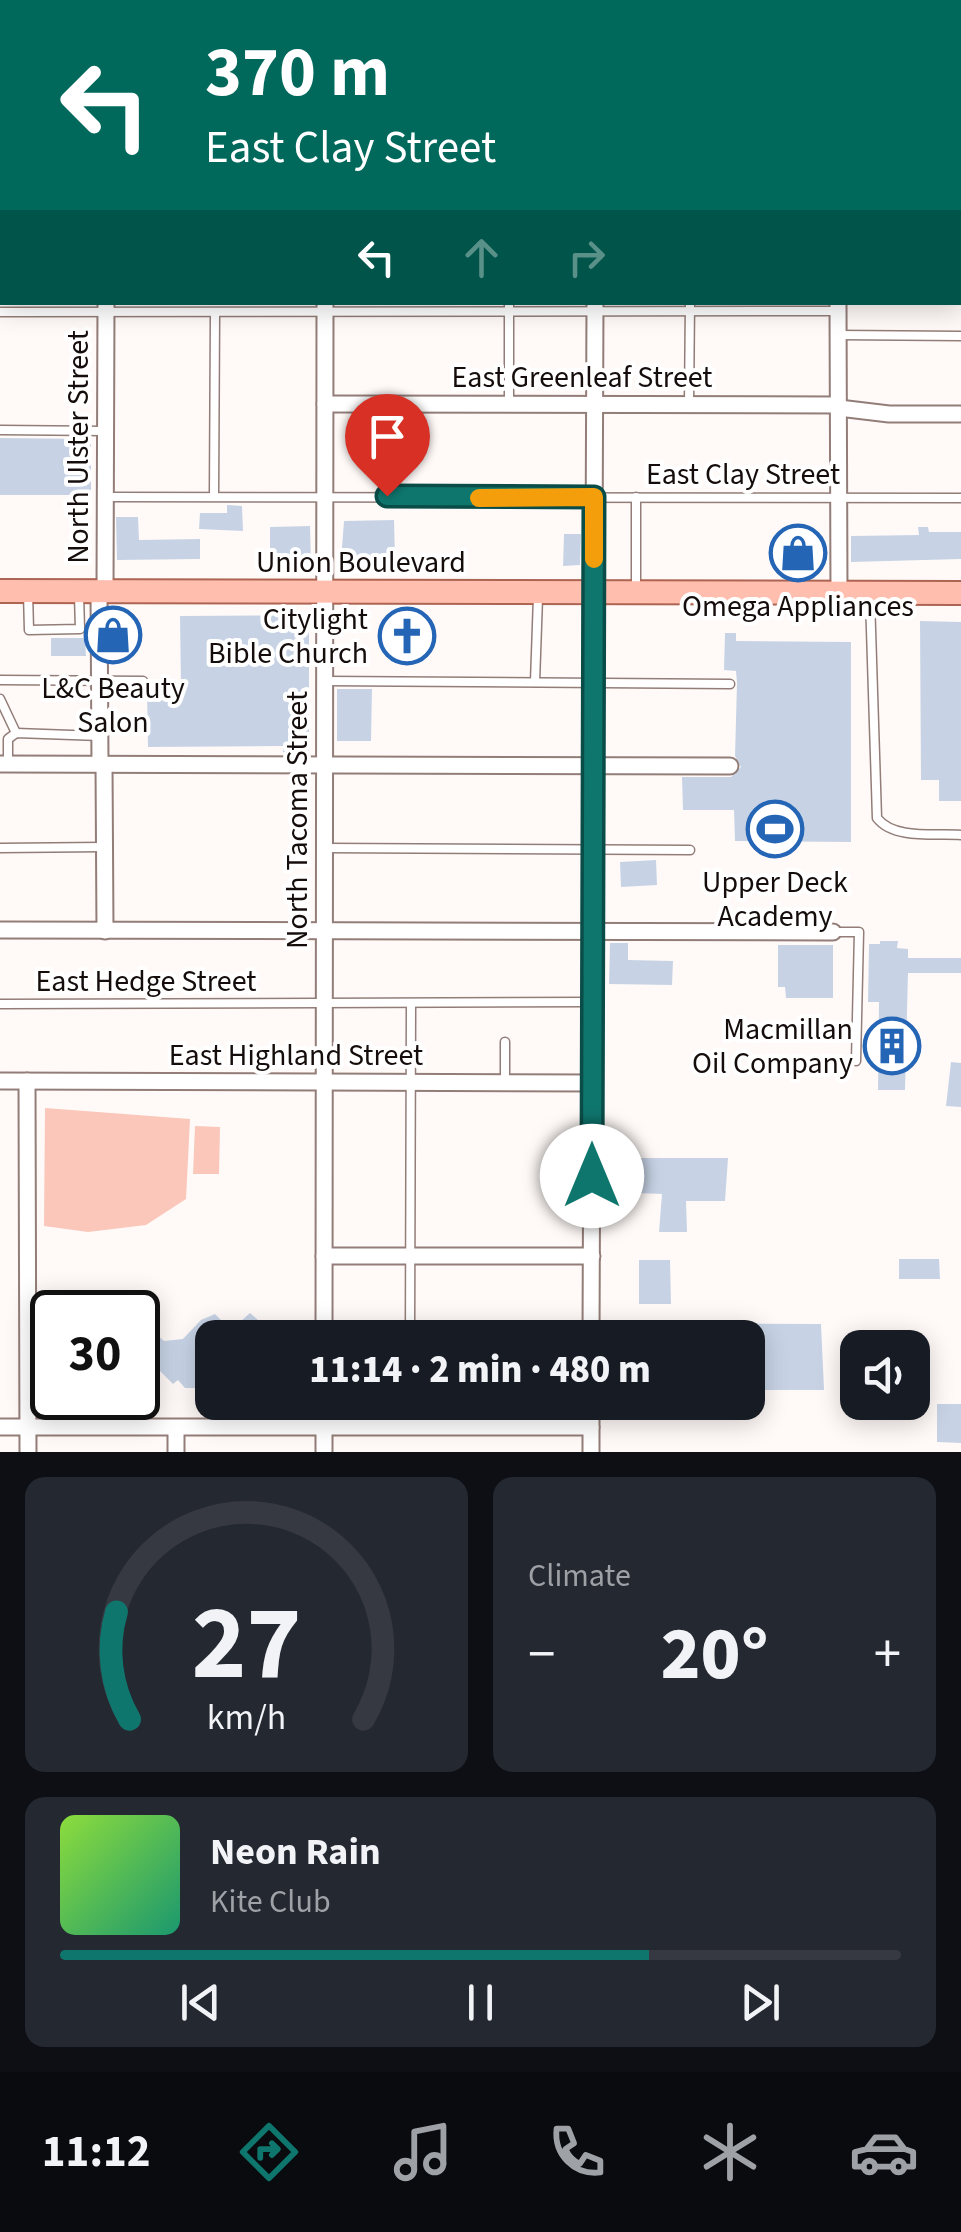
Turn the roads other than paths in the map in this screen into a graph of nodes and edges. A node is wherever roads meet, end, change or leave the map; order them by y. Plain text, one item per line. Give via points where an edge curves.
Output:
1 (416, 305) edge
2 (509, 305) edge
3 (838, 307) edge
4 (106, 308) edge
5 (325, 308) edge
6 (594, 308) edge
7 (690, 308) edge
8 (0, 312) edge
9 (215, 313) junction
10 (416, 313) junction
11 (509, 313) junction
12 (838, 335) junction
13 (961, 336) edge
14 (326, 404) junction
15 (689, 404) junction
16 (509, 405) junction
17 (595, 405) junction
18 (839, 407) junction
19 (961, 414) edge
20 (0, 430) edge
21 (105, 432) junction
22 (214, 496) junction
23 (326, 496) junction
24 (839, 496) junction
25 (105, 497) junction
26 (594, 497) junction
27 (636, 497) junction
28 (961, 498) edge
29 (0, 590) edge
30 (28, 590) junction
31 (94, 591) junction
32 (324, 592) junction
33 (594, 592) junction
34 (636, 592) junction
35 (538, 593) junction
36 (839, 593) junction
37 (870, 593) junction
38 (961, 593) edge
39 (0, 680) edge
40 (100, 681) junction
41 (144, 681) dead end
42 (324, 681) junction
43 (535, 682) junction
44 (594, 682) junction
45 (730, 684) dead end
46 (0, 699) edge
47 (16, 733) junction
48 (100, 736) junction
49 (4, 764) edge
50 (102, 764) junction
51 (324, 764) junction
52 (593, 765) junction
53 (730, 766) dead end
54 (961, 835) edge
55 (104, 847) junction
56 (0, 848) edge
57 (324, 848) junction
58 (593, 850) junction
59 (690, 850) dead end
60 (0, 930) edge
61 (105, 931) junction
62 (325, 931) junction
63 (592, 931) junction
64 (834, 932) joint
65 (592, 1002) junction
66 (0, 1004) edge
67 (325, 1004) junction
68 (411, 1005) junction
69 (506, 1042) dead end
70 (856, 1061) dead end
71 (0, 1081) edge
72 (27, 1081) junction
73 (324, 1082) junction
74 (410, 1082) junction
75 (505, 1082) junction
76 (592, 1083) junction
77 (324, 1256) junction
78 (410, 1256) junction
79 (592, 1256) junction
80 (324, 1320) edge
81 (410, 1320) edge
82 (592, 1320) edge
83 (324, 1420) edge
84 (410, 1420) edge
85 (591, 1420) edge
86 (0, 1427) edge
87 (28, 1427) junction
88 (324, 1427) junction
89 (410, 1427) junction
90 (591, 1427) junction
91 (176, 1428) junction
92 (28, 1452) edge
93 (176, 1452) edge
94 (324, 1452) edge
95 (591, 1452) edge

1 - 10 lane
2 - 11 lane
3 - 7 lane
3 - 12 street
4 - 8 lane
4 - 9 lane
4 - 21 street, North Ulster Street
5 - 9 lane
5 - 10 lane
5 - 14 street, North Tacoma Street
6 - 7 lane
6 - 11 lane
6 - 17 street
7 - 15 lane
9 - 22 lane
10 - 11 lane
11 - 16 lane
12 - 13 lane
12 - 18 street
14 - 16 street, East Greenleaf Street
14 - 23 street, North Tacoma Street
15 - 17 street, East Greenleaf Street
15 - 18 street, East Greenleaf Street
16 - 17 street, East Greenleaf Street
17 - 26 street
18 - 19 street, East Greenleaf Street
18 - 24 street
20 - 21 lane
21 - 25 street, North Ulster Street
22 - 23 lane, East Clay Street
22 - 25 lane, East Clay Street
23 - 26 lane, East Clay Street
23 - 32 street, North Tacoma Street
24 - 27 lane, East Clay Street
24 - 28 lane, East Clay Street
24 - 36 street
25 - 31 street, North Ulster Street
26 - 27 lane, East Clay Street
26 - 33 street
27 - 34 lane
29 - 30 main road, Union Boulevard
30 - 31 main road, Union Boulevard
30 - 31 lane via 29,630 80,629
31 - 32 main road, Union Boulevard
31 - 40 street, North Ulster Street
32 - 35 main road, Union Boulevard
32 - 42 street, North Tacoma Street
33 - 34 main road, Union Boulevard
33 - 35 main road, Union Boulevard
33 - 44 street
34 - 36 main road, Union Boulevard
35 - 43 lane
36 - 37 main road, Union Boulevard
37 - 38 main road, Union Boulevard
37 - 54 lane via 878,818 896,831
39 - 40 lane
40 - 41 lane
40 - 48 street, North Ulster Street
42 - 43 lane
42 - 51 street, North Tacoma Street
43 - 44 lane
44 - 45 lane
44 - 52 street
46 - 47 lane
47 - 48 lane
47 - 49 lane via 8,739
48 - 50 street, North Ulster Street
49 - 50 street
50 - 51 street
50 - 55 street, North Ulster Street
51 - 52 street
51 - 57 street, North Tacoma Street
52 - 53 street
52 - 58 street
55 - 56 lane
55 - 61 street, North Ulster Street
57 - 58 lane
57 - 62 street, North Tacoma Street
58 - 59 lane
58 - 63 street
60 - 61 street
61 - 62 street
62 - 63 street
62 - 67 street, North Tacoma Street
63 - 64 street
63 - 65 street
64 - 70 lane via 859,932
65 - 68 lane, East Hedge Street
65 - 76 street
66 - 67 lane, East Hedge Street
67 - 68 lane, East Hedge Street
67 - 73 street, North Tacoma Street
68 - 74 lane
69 - 75 lane
71 - 72 street, East Highland Street
72 - 73 street, East Highland Street
72 - 87 street
73 - 74 street, East Highland Street
73 - 77 street, North Tacoma Street
74 - 75 street, East Highland Street
74 - 78 lane
75 - 76 street, East Highland Street
76 - 79 street
77 - 78 street
77 - 80 street, North Tacoma Street
78 - 79 street
78 - 81 lane
79 - 82 street
83 - 88 street
84 - 89 lane
85 - 90 street
86 - 87 street
87 - 91 street
87 - 92 street
88 - 89 street
88 - 91 street
88 - 94 street
89 - 90 street
90 - 95 street
91 - 93 street

